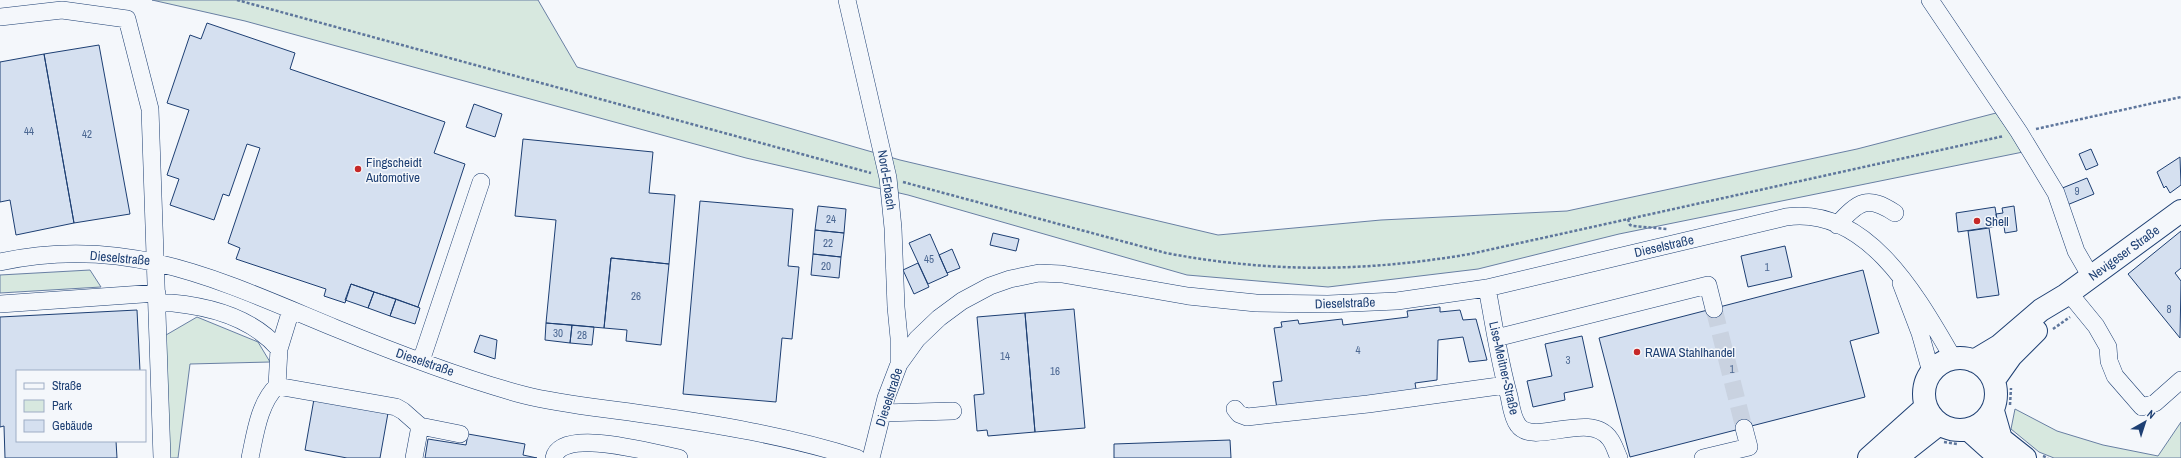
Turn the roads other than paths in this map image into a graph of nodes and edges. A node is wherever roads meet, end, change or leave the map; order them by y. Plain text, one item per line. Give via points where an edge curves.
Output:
1 (847, 0) edge
2 (1930, 0) edge
3 (0, 17) edge
4 (481, 182) dead end
5 (2181, 211) edge
6 (1895, 213) dead end
7 (1837, 225) junction
8 (156, 261) junction
9 (0, 262) edge
10 (1897, 272) junction
11 (2091, 276) junction
12 (1487, 288) junction
13 (2068, 294) junction
14 (157, 297) junction
15 (0, 304) edge
16 (1714, 309) tunnel mouth
17 (291, 310) junction
18 (1496, 338) junction
19 (279, 349) junction
20 (1964, 359) junction
21 (421, 361) junction
22 (898, 364) junction
23 (1931, 372) junction
24 (2181, 380) edge
25 (2002, 383) junction
26 (1506, 385) junction
27 (277, 386) junction
28 (1926, 407) junction
29 (1235, 409) dead end
30 (953, 411) dead end
31 (2000, 411) junction
32 (882, 413) junction
33 (420, 426) junction
34 (1744, 428) tunnel mouth
35 (1940, 433) junction
36 (460, 434) dead end
37 (1966, 438) junction
38 (162, 458) edge
39 (250, 458) edge
40 (414, 458) edge
41 (554, 458) edge
42 (679, 458) edge
43 (857, 458) edge
44 (871, 458) edge
45 (1619, 458) edge
46 (1703, 458) edge
47 (1869, 458) edge
48 (1896, 458) edge
49 (2000, 458) edge
50 (2026, 458) edge

1 - 22 street, Nord-Erbach via 888,178 899,338
2 - 11 street via 2019,132 2056,193 2076,251
3 - 8 street via 62,10 127,19 150,109
4 - 21 street
5 - 11 main road, Nevigeser Straße
6 - 7 street via 1880,203 1865,202 1846,215
7 - 10 street, Dieselstraße via 1865,241 1884,256
7 - 12 street, Dieselstraße via 1808,216 1786,217
8 - 9 street, Dieselstraße via 92,254 38,256
8 - 14 street
8 - 17 street, Dieselstraße via 218,280
10 - 20 street, Dieselstraße
10 - 23 street, Dieselstraße via 1920,333
11 - 13 main road, Nevigeser Straße
12 - 18 street, Lise-Meitner-Straße
12 - 22 street, Dieselstraße via 1397,301 1328,304 1256,302 1188,296 1080,276 1039,273 990,286 962,301 917,339
13 - 20 main road, Nevigeser Straße via 2041,310 1999,346
13 - 24 street via 2096,326 2108,347 2109,361 2115,376 2142,407 2155,403
13 - 25 main road, Nevigeser Straße via 2049,318 2011,356
14 - 15 street
14 - 19 street via 213,310 255,328 265,334
14 - 38 street
16 - 18 street via 1708,285
17 - 19 street
17 - 21 street, Dieselstraße
18 - 26 street, Lise-Meitner-Straße
19 - 27 street
20 - 23 main road via 1941,363
20 - 25 main road via 1982,366
21 - 43 street, Dieselstraße via 526,395 760,432 822,446
22 - 32 street, Dieselstraße
23 - 28 main road via 1924,389
25 - 31 main road via 1997,396
26 - 29 street via 1247,417
26 - 45 street, Lise-Meitner-Straße via 1514,418 1519,426 1539,432 1578,426 1596,429 1609,438
27 - 33 street via 396,407
27 - 39 street via 264,403
28 - 35 main road
28 - 47 main road
30 - 32 street
31 - 37 main road
31 - 50 main road via 2001,439
32 - 44 street, Dieselstraße
33 - 36 street
33 - 40 street
34 - 46 street via 1748,447
35 - 37 main road via 1953,430
35 - 48 main road
37 - 49 main road
41 - 42 street via 558,449 571,443 591,442

